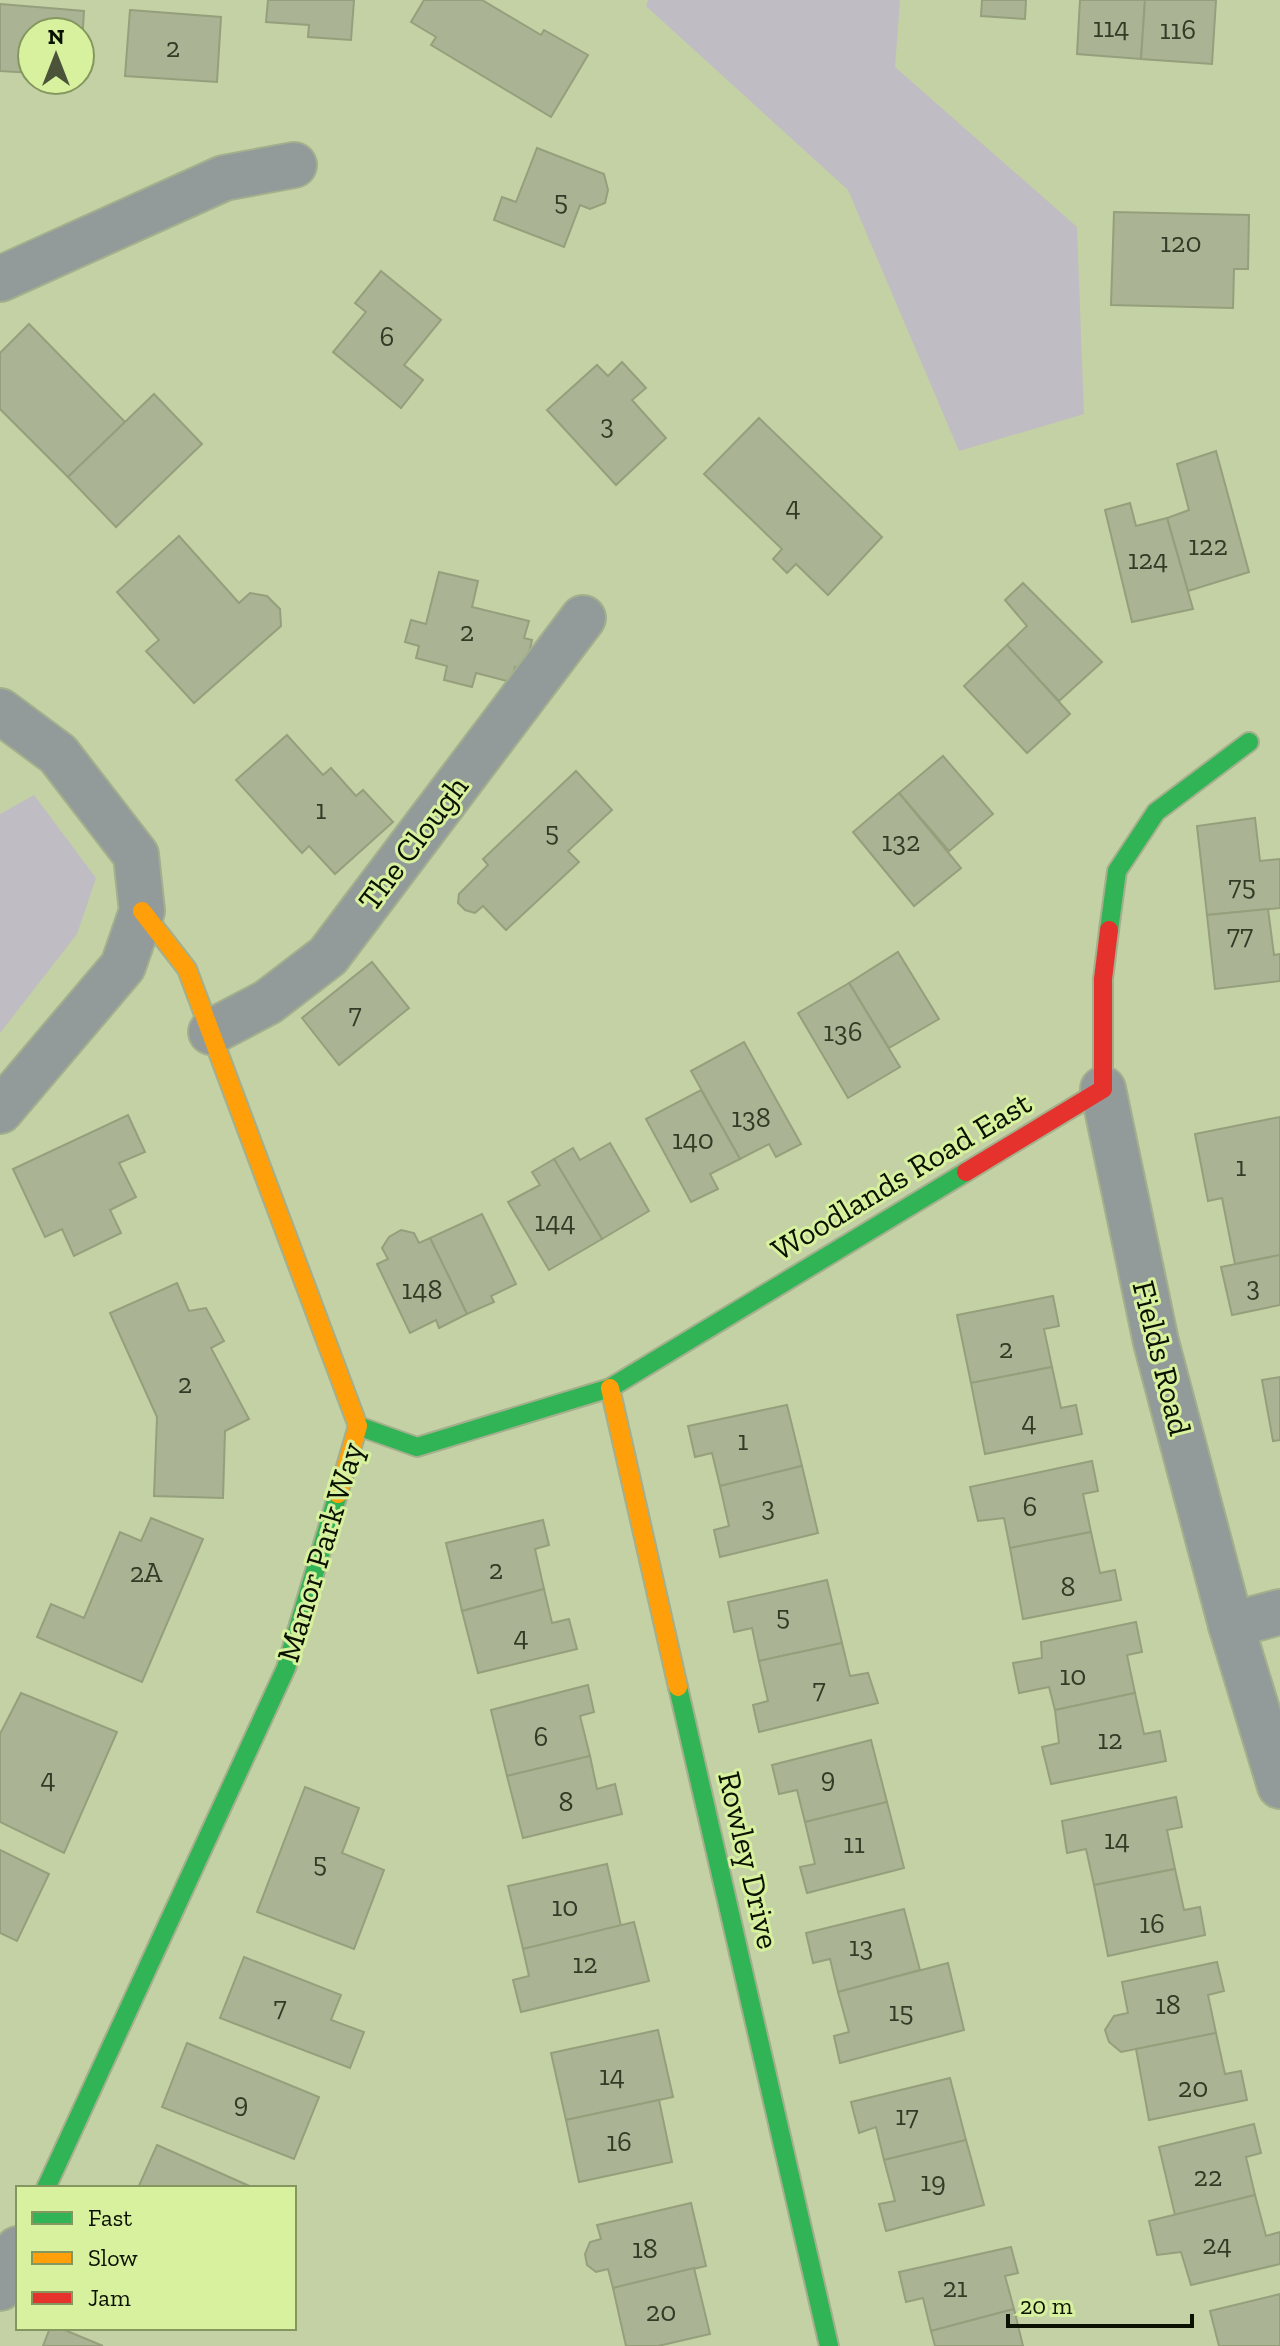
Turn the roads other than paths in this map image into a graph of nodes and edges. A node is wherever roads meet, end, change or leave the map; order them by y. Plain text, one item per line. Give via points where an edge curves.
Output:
1 (294, 165) dead end
2 (0, 279) edge
3 (583, 618) dead end
4 (0, 711) edge
5 (1249, 742) dead end
6 (142, 911) junction
7 (211, 1032) junction
8 (1103, 1089) junction
9 (0, 1111) edge
10 (610, 1388) junction
11 (358, 1426) junction
12 (1280, 1612) edge
13 (1231, 1625) junction
14 (1280, 1786) edge
15 (47, 2186) edge
16 (16, 2253) edge
17 (0, 2288) edge
18 (829, 2346) edge

1 - 2 street via 224,178
3 - 7 street, The Clough via 328,956 268,1002
4 - 6 street via 58,754 136,855
5 - 8 street via 1156,812 1117,871 1103,979
6 - 7 street, Manor Park Way via 187,969
6 - 9 street via 123,966
7 - 11 street, Manor Park Way
8 - 10 street, Woodlands Road East
8 - 13 street, Fields Road via 1156,1342
10 - 11 street, Woodlands Road East via 417,1447
10 - 18 street, Rowley Drive
11 - 15 street, Manor Park Way via 286,1668
12 - 13 street
13 - 14 street, Fields Road
16 - 17 street

